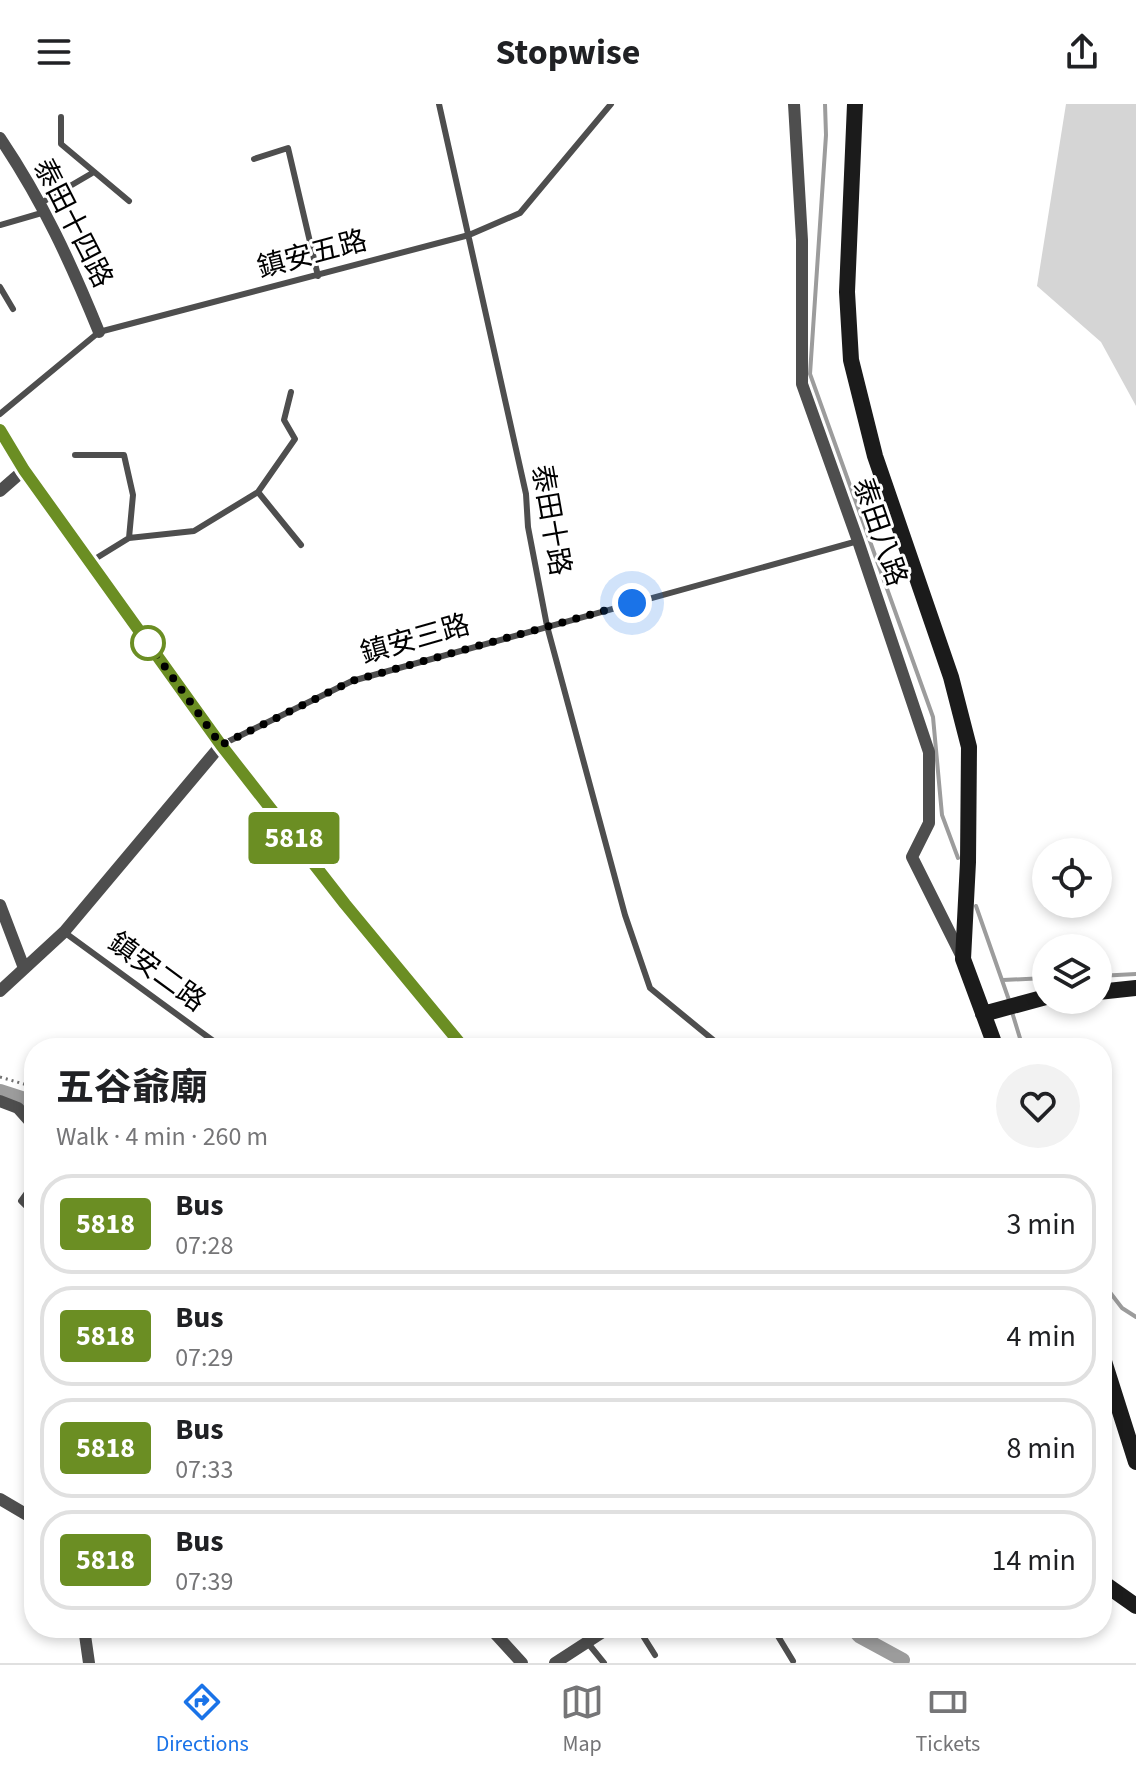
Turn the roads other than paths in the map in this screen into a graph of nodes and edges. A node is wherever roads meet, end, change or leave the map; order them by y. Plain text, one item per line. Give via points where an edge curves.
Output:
1 (439, 104) edge
2 (611, 104) edge
3 (794, 104) edge
4 (855, 104) edge
5 (61, 117) dead end
6 (0, 138) edge
7 (254, 159) dead end
8 (94, 172) junction
9 (129, 201) dead end
10 (43, 207) junction
11 (0, 225) edge
12 (469, 235) junction
13 (318, 276) junction
14 (0, 287) edge
15 (13, 309) dead end
16 (99, 332) junction
17 (291, 392) dead end
18 (0, 414) edge
19 (0, 430) edge
20 (75, 455) dead end
21 (24, 470) junction
22 (0, 491) edge
23 (258, 492) junction
24 (129, 538) junction
25 (858, 541) junction
26 (301, 545) dead end
27 (90, 562) junction
28 (547, 626) junction
29 (221, 745) junction
30 (0, 905) edge
31 (64, 932) junction
32 (963, 959) junction
33 (24, 968) junction
34 (1136, 988) edge
35 (0, 991) edge
36 (1112, 991) edge
37 (1032, 1001) edge
38 (983, 1014) junction
39 (209, 1038) edge
40 (456, 1038) edge
41 (711, 1038) edge
42 (992, 1038) edge
43 (0, 1101) edge
44 (24, 1115) edge
45 (1112, 1386) edge
46 (1136, 1462) edge
47 (0, 1499) edge
48 (24, 1513) edge
49 (1112, 1589) edge
50 (1136, 1606) edge
51 (85, 1638) edge
52 (499, 1638) edge
53 (593, 1638) edge
54 (644, 1638) edge
55 (779, 1638) edge
56 (587, 1642) junction
57 (655, 1655) dead end
58 (793, 1661) dead end
59 (89, 1663) edge
60 (522, 1663) edge
61 (555, 1663) edge
62 (604, 1663) edge

1 - 12 lane, 泰田十路
2 - 12 lane, 鎮安五路 via 520,213
3 - 25 street, 泰田八路 via 802,240 802,384
4 - 32 street via 847,292 851,360 875,456 951,677 969,747
5 - 8 lane via 61,144
6 - 10 street, 泰田十四路
7 - 13 lane via 288,148
8 - 9 lane
8 - 10 lane
10 - 11 lane
10 - 16 street, 泰田十四路
12 - 13 lane, 鎮安五路
12 - 28 lane, 泰田十路 via 526,494
13 - 16 lane, 鎮安五路
14 - 15 lane
16 - 18 lane, 鎮安五路
17 - 23 lane via 284,420 295,439
19 - 21 street
20 - 24 lane via 124,455 133,495
21 - 22 street
21 - 27 street
23 - 24 lane via 194,531
23 - 26 lane
24 - 27 lane
25 - 28 lane, 鎮安三路
25 - 32 street, 泰田八路 via 929,752 929,823 912,857
27 - 29 street
28 - 29 lane, 鎮安三路 via 352,681
28 - 41 lane, 泰田十路 via 625,915 650,988
29 - 31 street, 鎮安三路
29 - 40 street
30 - 33 street
31 - 33 street, 鎮安三路
31 - 39 lane, 鎮安二路
32 - 38 street
33 - 35 street, 鎮安三路
34 - 36 street
37 - 38 street
38 - 42 street
43 - 44 street
45 - 46 street
47 - 48 street
49 - 50 street
51 - 59 street
52 - 60 street
53 - 56 street
54 - 57 lane
55 - 58 lane
56 - 61 street
56 - 62 lane

